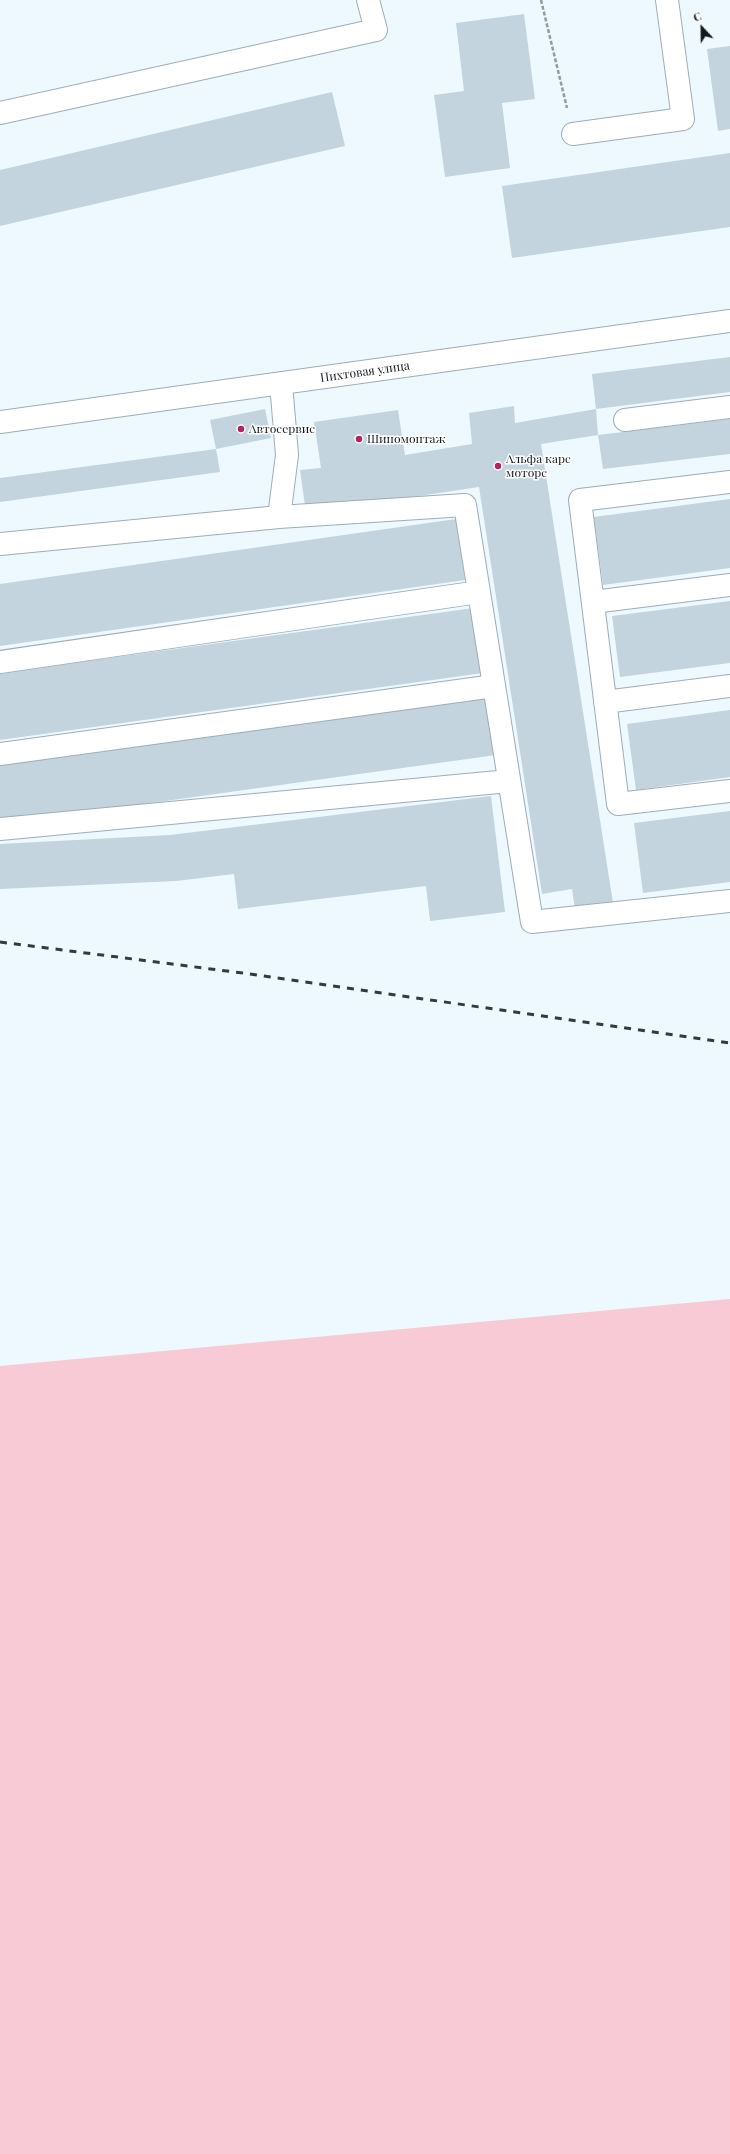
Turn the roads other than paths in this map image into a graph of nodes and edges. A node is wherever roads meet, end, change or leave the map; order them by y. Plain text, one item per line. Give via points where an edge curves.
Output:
1 (368, 0) edge
2 (667, 0) edge
3 (0, 113) edge
4 (573, 134) road end
5 (730, 321) edge
6 (281, 384) junction
7 (730, 407) edge
8 (625, 420) dead end
9 (0, 422) edge
10 (730, 482) edge
11 (279, 517) junction
12 (0, 544) edge
13 (730, 585) edge
14 (479, 592) junction
15 (593, 602) junction
16 (0, 662) edge
17 (494, 686) junction
18 (730, 686) edge
19 (605, 702) junction
20 (0, 754) edge
21 (509, 781) junction
22 (730, 791) edge
23 (0, 829) edge
24 (730, 901) edge

1 - 3 street via 376,30
2 - 4 street via 683,119
5 - 6 street, Пихтовая улица
6 - 9 street, Пихтовая улица
6 - 11 street via 288,455
7 - 8 street
10 - 15 street via 580,500
11 - 12 street
11 - 14 street via 465,504
13 - 15 street
14 - 16 street
14 - 17 street
15 - 19 street
17 - 20 street
17 - 21 street
18 - 19 street
19 - 22 street via 618,804
21 - 23 street
21 - 24 street via 532,922

